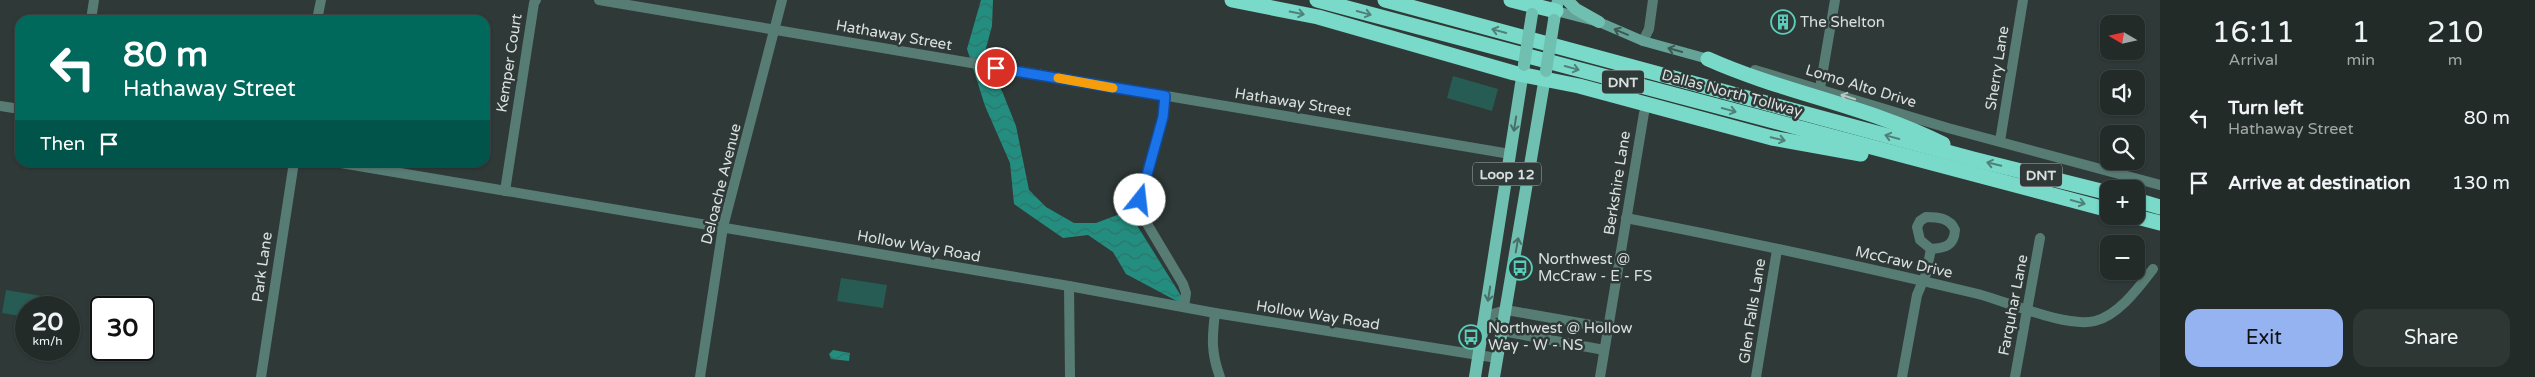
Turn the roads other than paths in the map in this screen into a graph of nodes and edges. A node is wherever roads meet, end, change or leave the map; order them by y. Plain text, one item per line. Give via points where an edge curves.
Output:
1 (94, 0) edge
2 (321, 0) edge
3 (536, 0) edge
4 (599, 0) edge
5 (782, 0) edge
6 (1232, 0) edge
7 (1317, 0) edge
8 (1385, 0) edge
9 (1510, 0) edge
10 (1567, 0) edge
11 (1654, 0) edge
12 (1835, 0) edge
13 (2023, 0) edge
14 (1533, 6) edge
15 (1556, 11) edge
16 (92, 15) edge
17 (318, 15) edge
18 (1599, 22) junction
19 (775, 30) junction
20 (1643, 40) junction
21 (1708, 59) junction
22 (1523, 70) junction
23 (1545, 75) junction
24 (1820, 88) junction
25 (1165, 96) junction
26 (0, 106) edge
27 (15, 108) edge
28 (1644, 113) dead end
29 (2000, 142) junction
30 (1510, 154) junction
31 (1973, 159) junction
32 (1929, 164) junction
33 (293, 167) edge
34 (364, 167) edge
35 (2160, 185) edge
36 (505, 191) junction
37 (2100, 191) edge
38 (2145, 203) edge
39 (2160, 207) edge
40 (2100, 208) edge
41 (1626, 218) junction
42 (2145, 220) edge
43 (2160, 224) edge
44 (723, 228) junction
45 (2040, 238) dead end
46 (1931, 249) dead end
47 (1777, 250) junction
48 (2153, 268) dead end
49 (1922, 282) junction
50 (1069, 286) junction
51 (1184, 307) junction
52 (2026, 309) junction
53 (1506, 310) junction
54 (1215, 313) junction
55 (1485, 316) junction
56 (1608, 328) junction
57 (1502, 330) junction
58 (1604, 350) junction
59 (1479, 355) junction
60 (1497, 358) junction
61 (262, 377) edge
62 (700, 377) edge
63 (1070, 377) edge
64 (1220, 377) edge
65 (1476, 377) edge
66 (1494, 377) edge
67 (1600, 377) edge
68 (1756, 377) edge
69 (1902, 377) edge
70 (2015, 377) edge

1 - 16 street
2 - 17 street
3 - 36 street, Kemper Court
4 - 19 street, Hathaway Street
5 - 19 street, Deloache Avenue
6 -> 22 highway via 1354,26
7 -> 32 highway, Dallas North Tollway / DNT
31 -> 8 highway, Dallas North Tollway / DNT
9 - 14 highway
10 - 18 main road
11 - 20 street via 1649,29
12 - 24 street
13 - 29 street, Sherry Lane
14 - 15 highway
14 - 22 main road, Loop 12, bridge
15 - 18 main road, Lomo Alto Drive
15 - 23 main road, Loop 12, bridge
20 -> 18 main road, Lomo Alto Drive
19 - 25 street, Hathaway Street
19 - 44 street, Deloache Avenue
21 -> 20 main road, Lomo Alto Drive
21 - 24 street, Lomo Alto Drive
21 - 31 highway via 1745,76 1928,136
22 - 23 highway
22 -> 30 main road, Loop 12
23 -> 32 highway via 1793,143
53 -> 23 main road, Loop 12
29 -> 24 street, Lomo Alto Drive
25 - 30 street, Hathaway Street
25 - 51 street via 1163,117 1140,200 1143,217 1183,284 1186,293
26 - 27 street
28 - 41 street, Berkshire Lane
29 - 35 street, Lomo Alto Drive
30 -> 55 main road, Loop 12
37 -> 31 highway, Dallas North Tollway / DNT
32 -> 40 highway, Dallas North Tollway / DNT
33 - 61 street, Park Lane
34 - 36 street, Hollow Way Road
36 - 44 street, Hollow Way Road
38 - 39 highway
41 - 47 street, McCraw Drive
41 - 56 street, Berkshire Lane
42 - 43 highway
44 - 50 street, Hollow Way Road
44 - 62 street, Deloache Avenue
45 - 52 street, Farquhar Lane
46 - 49 street
47 - 49 street, McCraw Drive
47 - 68 street, Glen Falls Lane
48 - 52 street, McCraw Drive via 2125,301 2109,315 2095,321 2060,319
49 - 52 street, McCraw Drive
49 - 69 street
50 - 51 street, Hollow Way Road
50 - 63 street
51 - 54 street, Hollow Way Road
52 - 70 street, Farquhar Lane
53 - 55 street
53 - 56 street
53 - 57 main road, Loop 12
54 - 59 street, Hollow Way Road
54 - 64 street via 1213,358
55 - 57 street
55 - 59 main road, Loop 12
56 - 58 street, Berkshire Lane
57 - 58 street
57 - 60 main road, Loop 12
58 - 67 street, Berkshire Lane
59 - 60 street, Hollow Way Road
59 - 65 main road, Loop 12
60 - 66 main road, Loop 12

